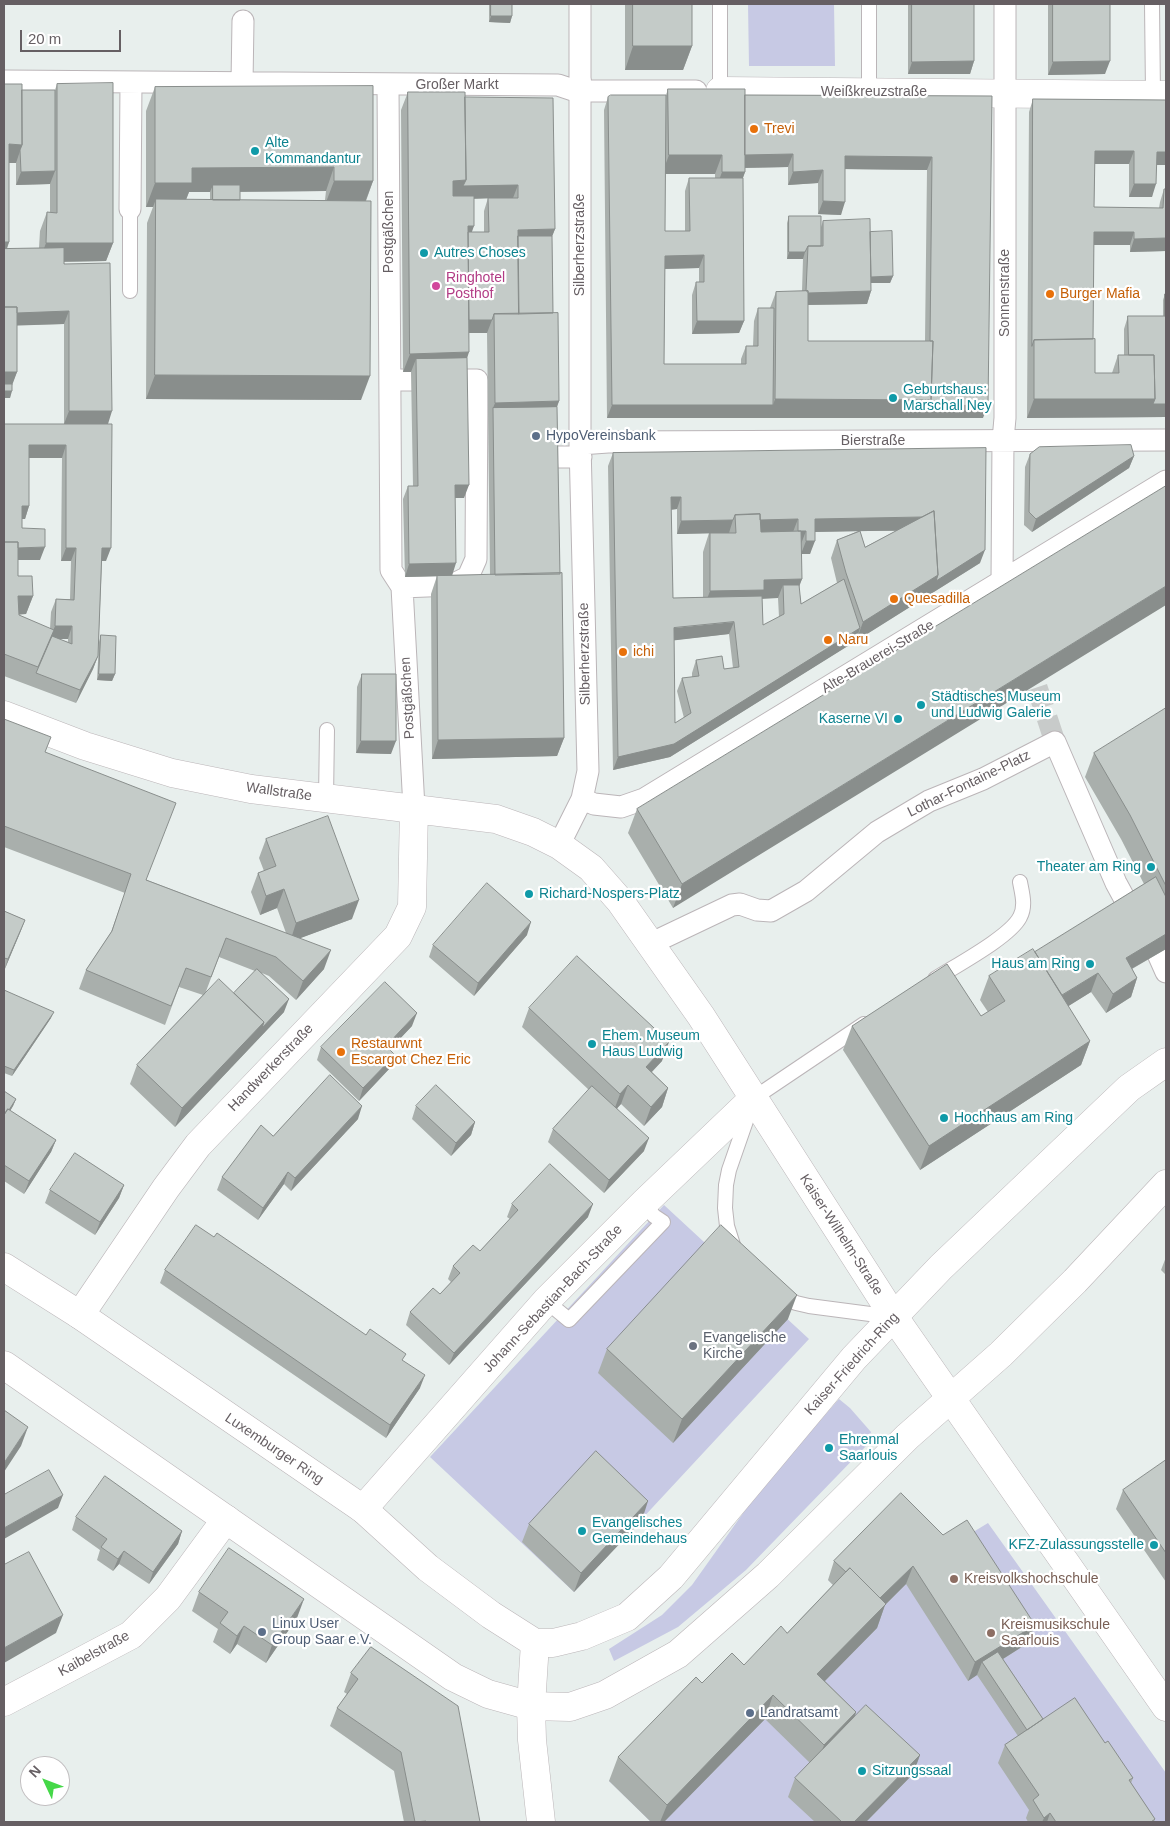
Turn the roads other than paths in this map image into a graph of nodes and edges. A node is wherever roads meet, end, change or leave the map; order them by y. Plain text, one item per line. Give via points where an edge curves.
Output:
1 (580, 4) edge
2 (720, 4) edge
3 (869, 4) edge
4 (1005, 4) edge
5 (1152, 4) edge
6 (243, 21) dead end
7 (4, 81) edge
8 (131, 82) junction
9 (242, 83) junction
10 (388, 84) junction
11 (720, 91) junction
12 (1005, 92) junction
13 (582, 93) junction
14 (869, 93) junction
15 (1159, 94) edge
16 (130, 209) joint
17 (130, 291) dead end
18 (390, 380) junction
19 (411, 380) dead end
20 (463, 380) edge
21 (1003, 440) junction
22 (1166, 440) edge
23 (580, 450) junction
24 (553, 457) edge
25 (1166, 481) edge
26 (1002, 581) junction
27 (402, 588) junction
28 (4, 715) edge
29 (327, 730) dead end
30 (326, 799) junction
31 (582, 799) junction
32 (414, 808) junction
33 (559, 845) junction
34 (1020, 882) dead end
35 (1129, 907) edge
36 (650, 944) junction
37 (923, 986) edge
38 (874, 1017) edge
39 (1166, 1062) edge
40 (754, 1098) junction
41 (1166, 1184) edge
42 (740, 1258) edge
43 (4, 1268) edge
44 (770, 1288) edge
45 (80, 1315) junction
46 (894, 1317) junction
47 (4, 1364) edge
48 (949, 1399) junction
49 (363, 1509) junction
50 (226, 1519) junction
51 (535, 1643) junction
52 (4, 1702) edge
53 (531, 1706) junction
54 (1166, 1707) edge
55 (541, 1822) edge

1 - 13 street
2 - 11 lane
3 - 14 lane
4 - 12 street, Sonnenstraße
5 - 15 lane
6 - 9 street
7 - 8 street, Großer Markt
8 - 9 street, Großer Markt
8 - 16 street
9 - 10 street, Großer Markt
10 - 13 street, Großer Markt via 558,85
10 - 18 street, Postgäßchen
11 - 13 street, Weißkreuzstraße
11 - 14 street, Weißkreuzstraße
12 - 14 street, Weißkreuzstraße
12 - 15 street, Weißkreuzstraße
12 - 21 street, Sonnenstraße
13 - 23 street, Silberherzstraße
16 - 17 lane
18 - 19 street
18 - 27 street, Postgäßchen via 391,570
20 - 27 street via 477,380 483,458 476,559 468,577 452,585
21 - 22 street, Bierstraße
21 - 23 street, Bierstraße via 608,442
21 - 26 street, Sonnenstraße
23 - 24 street
23 - 31 street, Silberherzstraße via 588,771
25 - 26 street, Alte-Brauerei-Straße
26 - 31 street, Alte-Brauerei-Straße via 644,800 621,807
27 - 32 street, Postgäßchen
28 - 30 street, Wallstraße via 85,746 172,773 251,790
29 - 30 lane
30 - 32 street, Wallstraße
31 - 33 street, Silberherzstraße
32 - 33 street, Wallstraße via 496,819
32 - 45 street, Handwerkerstraße via 412,907 398,936 198,1145
33 - 36 street, Kaiser-Wilhelm-Straße via 591,868 620,901
34 - 37 lane via 1023,905 1020,918 998,939
35 - 36 street, Lothar-Fontaine-Platz via 1054,742 983,780 928,802 877,832 806,891 772,911 732,905
36 - 40 street, Kaiser-Wilhelm-Straße
38 - 40 lane
39 - 46 street, Kaiser-Friedrich-Ring via 1122,1095 941,1267
40 - 42 lane via 726,1185 729,1234
40 - 46 street, Kaiser-Wilhelm-Straße
40 - 49 street, Johann-Sebastian-Bach-Straße via 546,1301
41 - 48 street via 1076,1281 1008,1348
43 - 45 street, Luxemburger Ring
44 - 46 lane via 796,1303
45 - 49 street, Luxemburger Ring
46 - 48 street, Kaiser-Wilhelm-Straße
46 - 51 street, Kaiser-Friedrich-Ring via 854,1358 678,1570 656,1591 627,1617 582,1636 553,1643
47 - 50 street
48 - 53 street via 768,1575 678,1654 605,1695 570,1707
48 - 54 street, Kaiser-Wilhelm-Straße
49 - 51 street, Luxemburger Ring via 428,1568
50 - 52 street, Kaibelstraße via 168,1598 131,1636
50 - 53 street via 453,1677 488,1694
51 - 53 street
53 - 55 street

